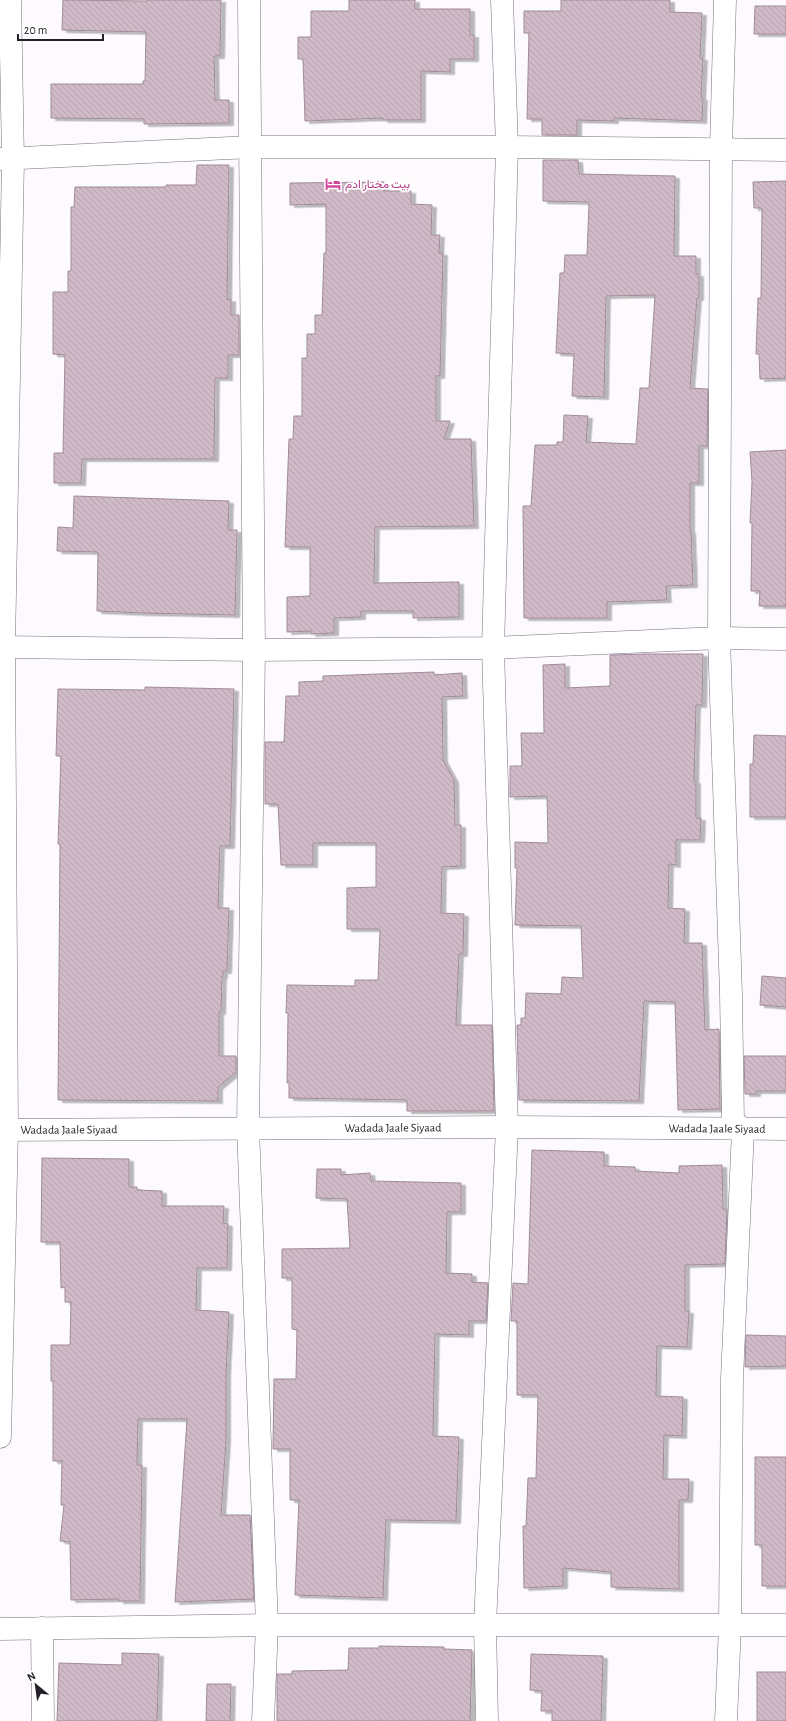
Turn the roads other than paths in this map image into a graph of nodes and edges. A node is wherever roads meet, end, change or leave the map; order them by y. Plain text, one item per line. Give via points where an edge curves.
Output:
1 (10, 0) edge
2 (249, 0) edge
3 (502, 0) edge
4 (725, 0) edge
5 (507, 146) junction
6 (251, 147) junction
7 (721, 148) junction
8 (786, 150) edge
9 (6, 159) edge
10 (719, 638) junction
11 (786, 638) edge
12 (2, 647) edge
13 (493, 648) junction
14 (254, 650) junction
15 (507, 1127) junction
16 (248, 1128) junction
17 (786, 1129) edge
18 (4, 1130) edge
19 (743, 1130) junction
20 (0, 1437) edge
21 (267, 1625) junction
22 (485, 1625) junction
23 (730, 1625) junction
24 (786, 1625) edge
25 (42, 1628) junction
26 (0, 1629) edge
27 (43, 1721) edge
28 (263, 1721) edge
29 (487, 1721) edge
30 (726, 1721) edge

1 - 9 street
2 - 6 street
3 - 5 street
4 - 7 street
5 - 6 street
5 - 7 street
5 - 13 street
6 - 9 street
6 - 14 street
7 - 8 street
7 - 10 street
9 - 12 street
10 - 11 street
10 - 13 street
10 - 19 street via 733,1120
12 - 14 street
12 - 18 street
13 - 14 street
13 - 15 street
14 - 16 street
15 - 16 street, Wadada Jaale Siyaad
15 - 19 street, Wadada Jaale Siyaad
15 - 22 street
16 - 18 street, Wadada Jaale Siyaad
16 - 21 street
17 - 19 street, Wadada Jaale Siyaad
18 - 20 street
19 - 23 street via 732,1380
21 - 22 street
21 - 25 street
21 - 28 street
22 - 23 street
22 - 29 street
23 - 24 street
23 - 30 street
25 - 26 street
25 - 27 street

